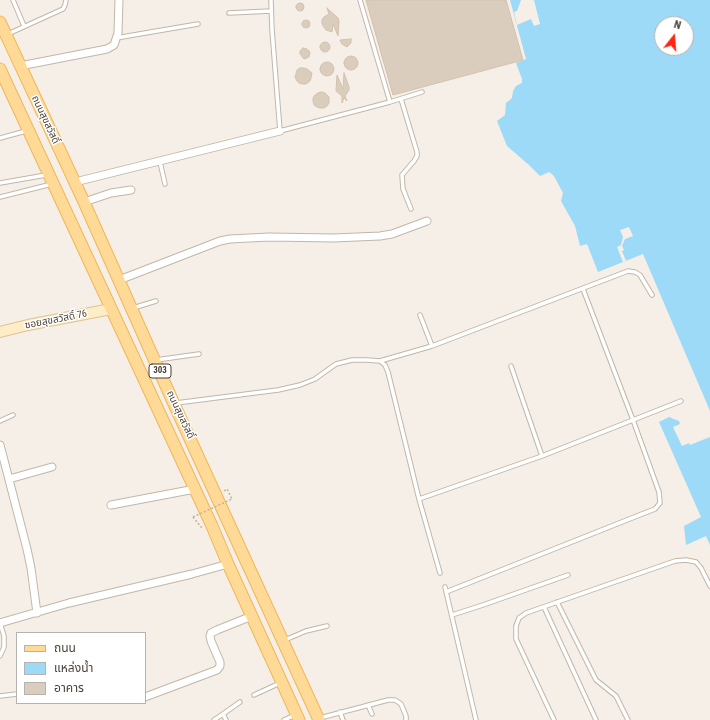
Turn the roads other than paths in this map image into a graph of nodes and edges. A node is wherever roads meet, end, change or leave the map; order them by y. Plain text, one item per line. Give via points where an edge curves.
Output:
1 (13, 0) edge
2 (66, 0) edge
3 (119, 0) edge
4 (271, 0) edge
5 (360, 0) edge
6 (271, 11) junction
7 (229, 13) dead end
8 (0, 22) edge
9 (198, 24) dead end
10 (24, 26) junction
11 (6, 35) junction
12 (116, 38) junction
13 (20, 66) junction
14 (0, 69) edge
15 (422, 92) dead end
16 (402, 99) junction
17 (390, 102) junction
18 (28, 130) junction
19 (280, 131) junction
20 (0, 138) edge
21 (160, 162) junction
22 (51, 179) junction
23 (75, 182) junction
24 (0, 183) edge
25 (164, 184) dead end
26 (131, 190) dead end
27 (0, 197) edge
28 (84, 202) junction
29 (411, 209) dead end
30 (427, 221) dead end
31 (119, 280) junction
32 (583, 289) junction
33 (652, 295) dead end
34 (156, 300) dead end
35 (111, 309) junction
36 (132, 309) junction
37 (420, 316) dead end
38 (0, 332) edge
39 (432, 346) junction
40 (199, 354) dead end
41 (155, 360) junction
42 (380, 361) junction
43 (511, 366) dead end
44 (681, 401) dead end
45 (174, 404) junction
46 (13, 415) dead end
47 (633, 420) junction
48 (0, 421) edge
49 (0, 445) edge
50 (542, 456) junction
51 (52, 467) dead end
52 (9, 479) junction
53 (195, 489) junction
54 (419, 500) junction
55 (111, 505) dead end
56 (228, 564) junction
57 (440, 573) dead end
58 (568, 575) dead end
59 (710, 586) edge
60 (445, 587) dead end
61 (446, 592) junction
62 (557, 602) junction
63 (544, 607) junction
64 (36, 613) junction
65 (452, 615) junction
66 (252, 616) junction
67 (0, 623) edge
68 (327, 626) dead end
69 (284, 641) junction
70 (0, 656) edge
71 (281, 682) junction
72 (16, 694) edge
73 (254, 695) dead end
74 (0, 696) edge
75 (146, 697) edge
76 (240, 702) dead end
77 (368, 705) junction
78 (340, 712) junction
79 (223, 714) junction
80 (372, 714) dead end
81 (297, 717) edge
82 (319, 719) edge
83 (214, 720) edge
84 (226, 720) edge
85 (284, 720) edge
86 (343, 720) edge
87 (406, 720) edge
88 (476, 720) edge
89 (554, 720) edge
90 (596, 720) edge
91 (628, 720) edge

1 - 10 lane
2 - 10 lane via 63,9
3 - 12 street
4 - 6 lane
5 - 17 lane
6 - 7 lane
6 - 19 lane
8 - 11 main road, ถนนสุขสวัสดิ์ / 303
9 - 12 lane
10 - 11 lane
11 - 13 main road, ถนนสุขสวัสดิ์ / 303
12 - 13 street via 114,45 107,49
13 - 23 main road, ถนนสุขสวัสดิ์ / 303
14 - 18 main road, ถนนสุขสวัสดิ์ / 303
15 - 16 lane
16 - 17 lane
16 - 29 lane via 417,152 414,161 402,175 403,189
17 - 19 lane
18 - 20 lane
18 - 22 main road, ถนนสุขสวัสดิ์ / 303
19 - 21 street
21 - 23 street
21 - 25 lane
22 - 24 lane
22 - 27 lane
22 - 35 main road, ถนนสุขสวัสดิ์ / 303
23 - 28 main road, ถนนสุขสวัสดิ์ / 303
26 - 28 street via 111,193
28 - 31 main road, ถนนสุขสวัสดิ์ / 303
30 - 31 street via 380,236 230,239
31 - 36 main road, ถนนสุขสวัสดิ์ / 303
32 - 33 lane via 628,271 640,275
32 - 39 lane
32 - 47 lane
34 - 36 lane
35 - 38 street, ซอยสุขสวัสดิ์ 76
35 - 53 main road, ถนนสุขสวัสดิ์ / 303
36 - 41 main road, ถนนสุขสวัสดิ์ / 303
37 - 39 lane
39 - 42 lane
40 - 41 lane
41 - 45 main road, ถนนสุขสวัสดิ์ / 303
42 - 45 lane via 352,360 336,364 315,379 300,385
42 - 54 lane via 388,372
43 - 50 lane
44 - 47 lane
45 - 69 main road, ถนนสุขสวัสดิ์ / 303
46 - 48 lane
47 - 50 lane
47 - 61 lane via 659,492 660,503 656,509
49 - 52 street
50 - 54 lane
51 - 52 street
52 - 64 street via 30,562
53 - 55 street
53 - 56 main road, ถนนสุขสวัสดิ์ / 303
54 - 57 lane
56 - 64 street
56 - 66 main road, ถนนสุขสวัสดิ์ / 303
58 - 65 lane
59 - 62 lane via 696,562 675,561
60 - 61 lane
61 - 65 lane
62 - 63 lane
62 - 91 lane via 596,680 616,696
63 - 89 lane via 519,618 516,639
63 - 90 lane
64 - 67 street
65 - 88 lane
66 - 71 main road, ถนนสุขสวัสดิ์ / 303
66 - 75 street via 211,633 211,641 220,662 218,670
67 - 70 lane via 4,647
68 - 69 lane via 306,631
69 - 82 main road, ถนนสุขสวัสดิ์ / 303
71 - 73 lane
71 - 81 main road, ถนนสุขสวัสดิ์ / 303
72 - 74 lane
76 - 79 lane
77 - 78 lane
77 - 80 lane
77 - 87 lane via 395,700 401,704
78 - 82 lane
78 - 86 lane
79 - 83 lane
79 - 84 lane
81 - 85 lane

